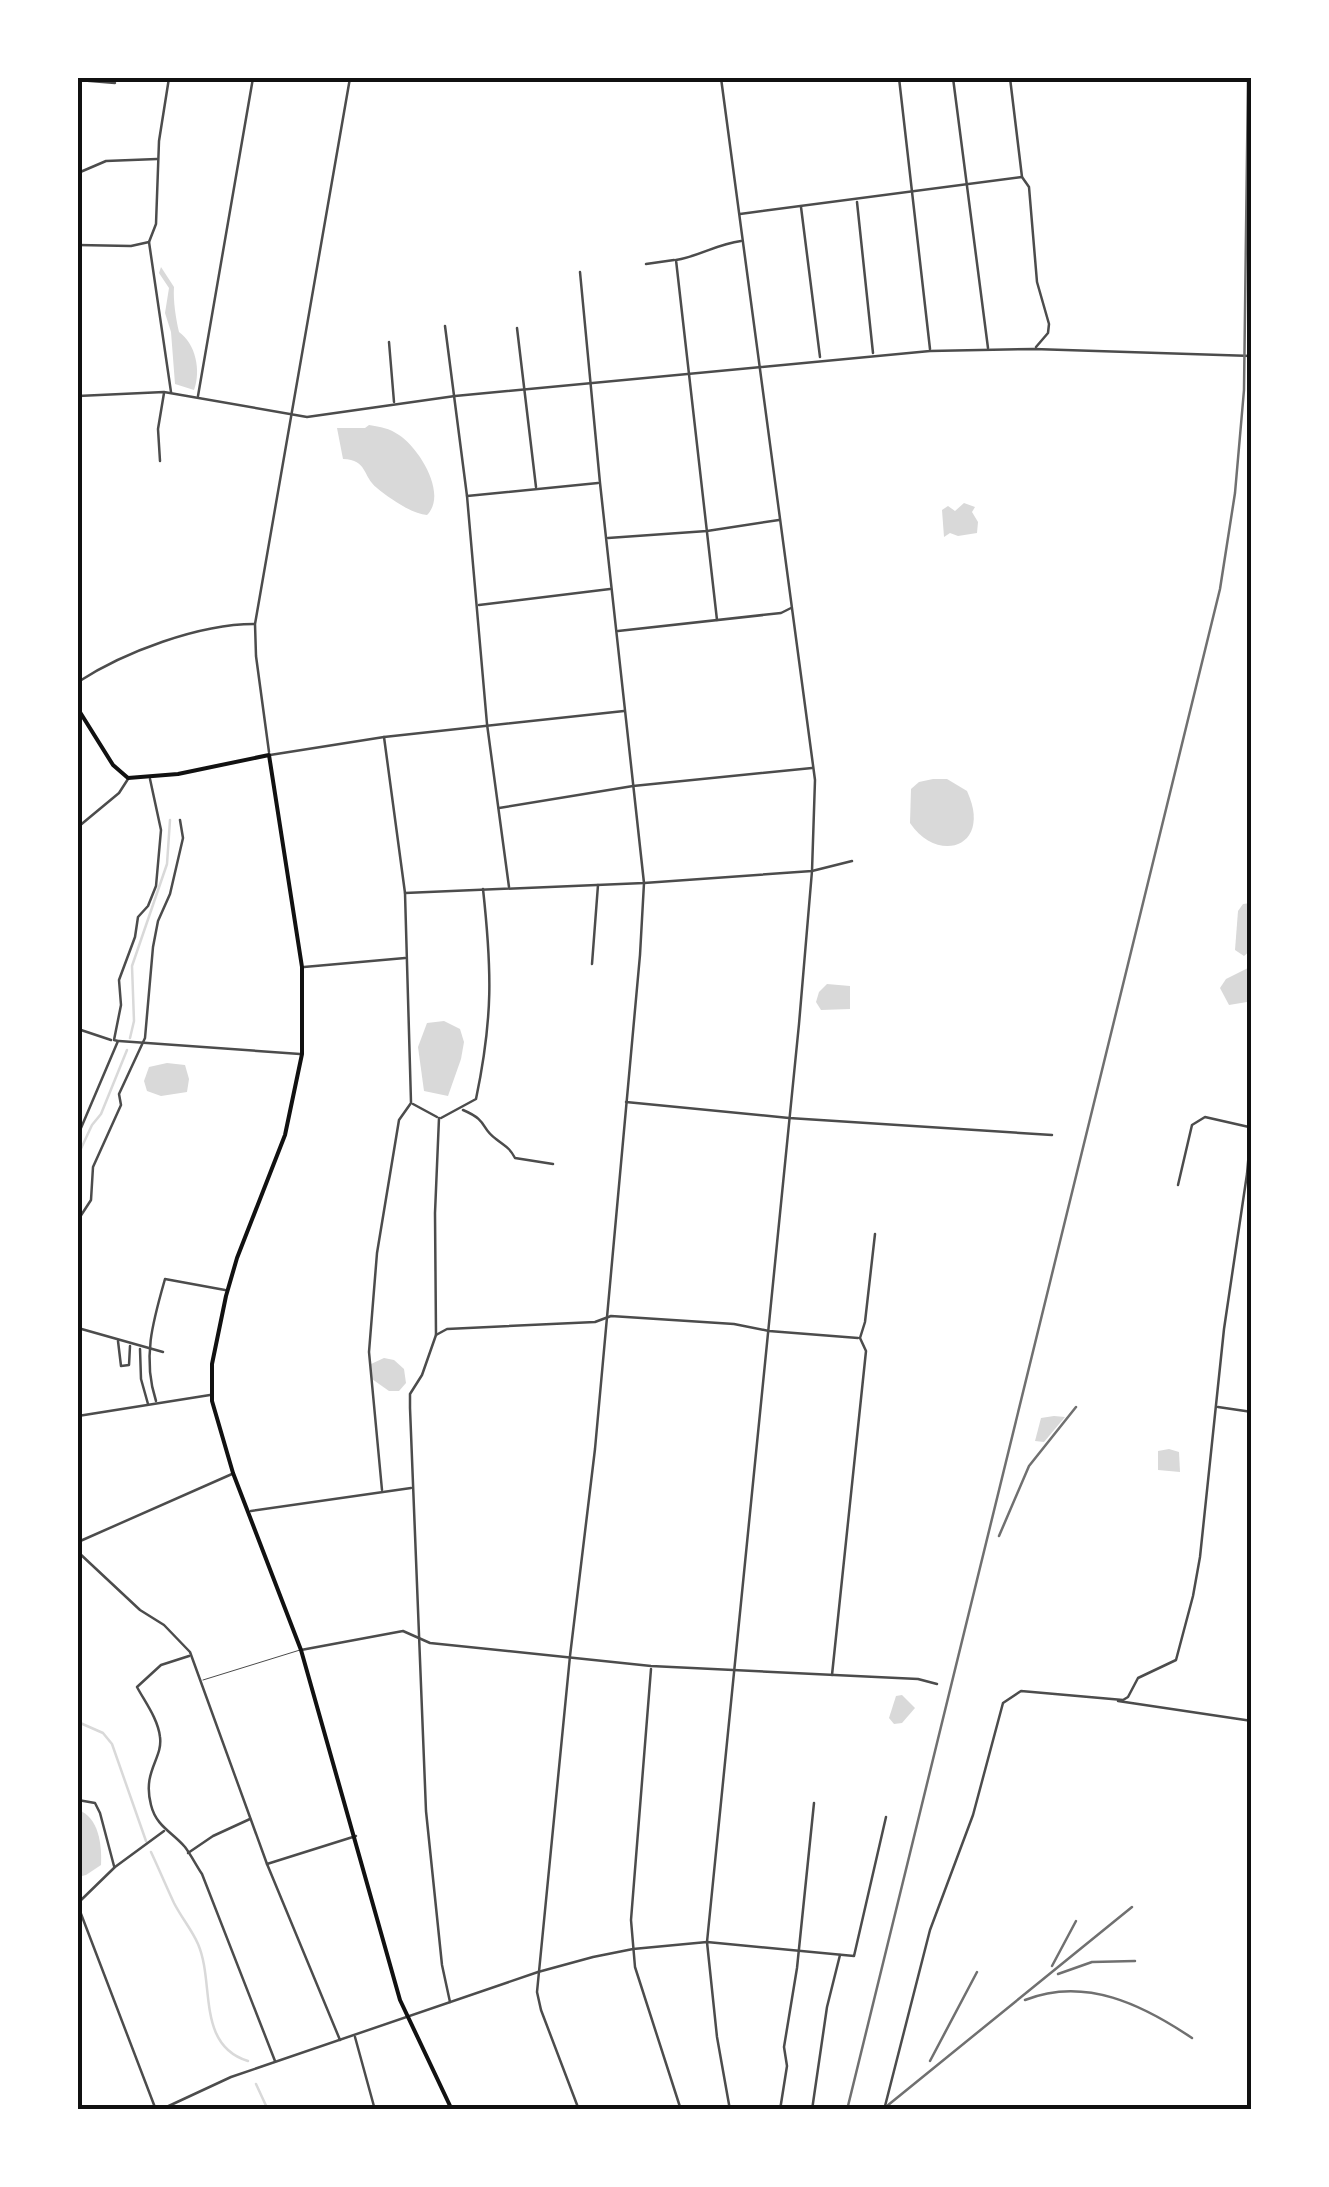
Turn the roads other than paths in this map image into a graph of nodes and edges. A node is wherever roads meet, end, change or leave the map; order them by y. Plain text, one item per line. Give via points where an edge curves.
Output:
1 (169, 78) edge
2 (253, 78) edge
3 (350, 78) edge
4 (721, 78) edge
5 (899, 78) edge
6 (953, 78) edge
7 (1010, 78) edge
8 (78, 80) edge
9 (115, 83) dead end
10 (159, 159) junction
11 (78, 174) edge
12 (1022, 177) junction
13 (968, 186) junction
14 (911, 191) junction
15 (856, 200) junction
16 (801, 207) junction
17 (739, 214) junction
18 (742, 240) junction
19 (149, 242) junction
20 (78, 245) edge
21 (676, 260) junction
22 (646, 264) dead end
23 (580, 272) dead end
24 (445, 326) dead end
25 (518, 328) dead end
26 (389, 342) dead end
27 (988, 349) junction
28 (1034, 349) junction
29 (930, 350) junction
30 (873, 355) junction
31 (1252, 356) edge
32 (820, 359) junction
33 (760, 366) junction
34 (688, 375) junction
35 (590, 385) junction
36 (523, 389) junction
37 (164, 392) junction
38 (171, 394) junction
39 (78, 396) edge
40 (198, 396) junction
41 (455, 396) junction
42 (394, 403) junction
43 (293, 414) junction
44 (160, 461) dead end
45 (600, 483) junction
46 (536, 487) junction
47 (467, 496) junction
48 (780, 520) junction
49 (708, 531) junction
50 (607, 538) junction
51 (611, 589) junction
52 (476, 605) junction
53 (792, 607) junction
54 (717, 620) junction
55 (255, 624) junction
56 (618, 631) junction
57 (78, 682) edge
58 (78, 708) edge
59 (625, 711) junction
60 (488, 724) junction
61 (384, 737) junction
62 (270, 756) junction
63 (813, 768) junction
64 (128, 778) junction
65 (149, 778) junction
66 (633, 786) junction
67 (499, 808) junction
68 (180, 820) dead end
69 (78, 827) edge
70 (852, 860) dead end
71 (812, 870) junction
72 (644, 883) junction
73 (598, 884) junction
74 (509, 887) junction
75 (483, 888) junction
76 (405, 893) junction
77 (408, 958) junction
78 (592, 964) dead end
79 (302, 967) junction
80 (78, 1029) edge
81 (116, 1041) junction
82 (139, 1045) junction
83 (302, 1054) junction
84 (626, 1102) junction
85 (411, 1103) junction
86 (462, 1109) junction
87 (1252, 1117) edge
88 (439, 1118) junction
89 (789, 1118) junction
90 (1250, 1127) edge
91 (78, 1135) edge
92 (1052, 1136) dead end
93 (553, 1164) dead end
94 (1178, 1185) dead end
95 (78, 1220) edge
96 (875, 1234) dead end
97 (227, 1291) junction
98 (604, 1320) junction
99 (78, 1328) edge
100 (769, 1331) junction
101 (436, 1335) junction
102 (860, 1338) junction
103 (118, 1340) junction
104 (130, 1344) junction
105 (140, 1348) junction
106 (148, 1350) junction
107 (162, 1352) dead end
108 (211, 1394) junction
109 (156, 1402) junction
110 (148, 1404) junction
111 (1216, 1406) junction
112 (1252, 1412) edge
113 (78, 1416) edge
114 (233, 1473) junction
115 (411, 1488) junction
116 (382, 1490) junction
117 (249, 1511) junction
118 (78, 1542) edge
119 (78, 1552) edge
120 (418, 1637) junction
121 (301, 1650) junction
122 (192, 1656) junction
123 (570, 1656) junction
124 (651, 1666) junction
125 (735, 1670) junction
126 (832, 1676) junction
127 (203, 1680) junction
128 (937, 1684) dead end
129 (1118, 1701) junction
130 (1252, 1721) edge
131 (78, 1800) edge
132 (814, 1803) dead end
133 (886, 1817) dead end
134 (252, 1818) junction
135 (166, 1830) junction
136 (356, 1836) junction
137 (188, 1852) junction
138 (267, 1864) junction
139 (115, 1867) junction
140 (78, 1904) edge
141 (707, 1942) junction
142 (633, 1949) junction
143 (799, 1953) junction
144 (840, 1955) junction
145 (538, 1972) junction
146 (450, 2002) junction
147 (408, 2019) junction
148 (354, 2036) junction
149 (340, 2040) junction
150 (275, 2062) junction
151 (158, 2110) edge
152 (375, 2110) edge
153 (452, 2110) edge
154 (578, 2110) edge
155 (681, 2110) edge
156 (730, 2110) edge
157 (780, 2110) edge
158 (812, 2110) edge
159 (884, 2110) edge

1 - 10 street
2 - 40 street
3 - 43 street
4 - 17 street
5 - 14 street
6 - 13 street
7 - 12 street
8 - 9 street
10 - 11 street via 106,161
10 - 19 street
12 - 13 street
12 - 28 street via 1048,324
13 - 14 street
13 - 27 street
14 - 15 street
14 - 29 street
15 - 16 street
15 - 30 street
16 - 17 street
16 - 32 street
17 - 18 street
18 - 21 street
18 - 33 street
19 - 20 street
19 - 38 street
21 - 22 street
21 - 34 street
23 - 35 street
24 - 41 street
25 - 36 street
26 - 42 street
27 - 28 street
27 - 29 street
28 - 31 street
29 - 30 street
30 - 32 street
32 - 33 street
33 - 34 street
33 - 48 street
34 - 35 street
34 - 49 street
35 - 36 street
35 - 45 street
36 - 41 street
36 - 46 street
37 - 38 street
37 - 39 street
37 - 44 street
38 - 40 street
40 - 43 street
41 - 42 street
41 - 47 street
42 - 43 street
43 - 55 street
45 - 46 street
45 - 50 street
46 - 47 street
47 - 52 street
48 - 49 street
48 - 53 street
49 - 50 street
49 - 54 street
50 - 51 street
51 - 52 street
51 - 56 street
52 - 60 street
53 - 54 street
53 - 63 street
54 - 56 street
55 - 57 street via 194,632
55 - 62 street
56 - 59 street
58 - 64 main road
59 - 60 street
59 - 66 street
60 - 61 street
60 - 67 street
61 - 62 street
61 - 76 street
62 - 65 main road
62 - 79 main road
63 - 66 street
63 - 71 street
64 - 65 main road
64 - 69 street via 120,793
65 - 81 street via 161,830 156,886 138,918 119,980
66 - 67 street
66 - 72 street
67 - 74 street
68 - 82 street via 183,838 158,921
70 - 71 street
71 - 72 street
71 - 89 street
72 - 73 street
72 - 84 street
73 - 74 street
73 - 78 street
74 - 75 street
75 - 76 street
75 - 86 street via 491,1010 476,1099
76 - 77 street
77 - 79 street
77 - 85 street
79 - 83 main road
80 - 81 street
81 - 82 street
81 - 91 street
82 - 83 street
82 - 95 street via 93,1167 91,1200
83 - 97 main road via 286,1136
84 - 89 street
84 - 98 street
85 - 88 street
85 - 116 street via 399,1120 370,1332
86 - 88 street
86 - 93 street via 481,1118 515,1158
87 - 90 street
88 - 101 street
89 - 92 street
89 - 100 street
90 - 94 street via 1205,1117 1192,1125
90 - 111 street
96 - 102 street
97 - 106 street via 165,1279
97 - 108 main road
98 - 100 street via 716,1322
98 - 101 street
98 - 123 street
99 - 103 street
100 - 102 street
100 - 125 street
101 - 115 street via 410,1394
102 - 126 street via 866,1351
103 - 104 street
103 - 104 street via 121,1366 129,1365
104 - 105 street
105 - 106 street
105 - 110 street
106 - 107 street
106 - 109 street
108 - 109 street
108 - 114 main road
109 - 110 street
110 - 113 street
111 - 112 street
111 - 129 street via 1200,1557 1180,1650 1169,1666 1138,1678
114 - 117 main road
114 - 118 street
115 - 116 street
115 - 120 street
116 - 117 street
117 - 121 main road
119 - 122 street
120 - 121 street via 403,1631
120 - 123 street
120 - 146 street via 426,1812
121 - 127 lane
121 - 136 main road
122 - 127 street
122 - 135 street via 161,1665 137,1686 160,1735 148,1787 156,1820
123 - 124 street
123 - 145 street
124 - 125 street
124 - 142 street
125 - 126 street
125 - 141 street
126 - 128 street
127 - 134 street
129 - 130 street
129 - 159 street via 1021,1691 1002,1702 973,1816 930,1930
131 - 139 street via 100,1813
132 - 143 street
133 - 144 street via 854,1956
134 - 137 street
134 - 138 street
135 - 137 street
135 - 139 street
136 - 138 street
136 - 147 main road
137 - 150 street
138 - 149 street
139 - 140 street
140 - 151 street
141 - 142 street
141 - 143 street
141 - 156 street
142 - 145 street
142 - 155 street
143 - 144 street
143 - 157 street
144 - 158 street
145 - 146 street
145 - 154 street via 540,2010
146 - 147 street
147 - 148 street
147 - 153 main road
148 - 149 street
148 - 152 street
149 - 150 street
150 - 151 street

